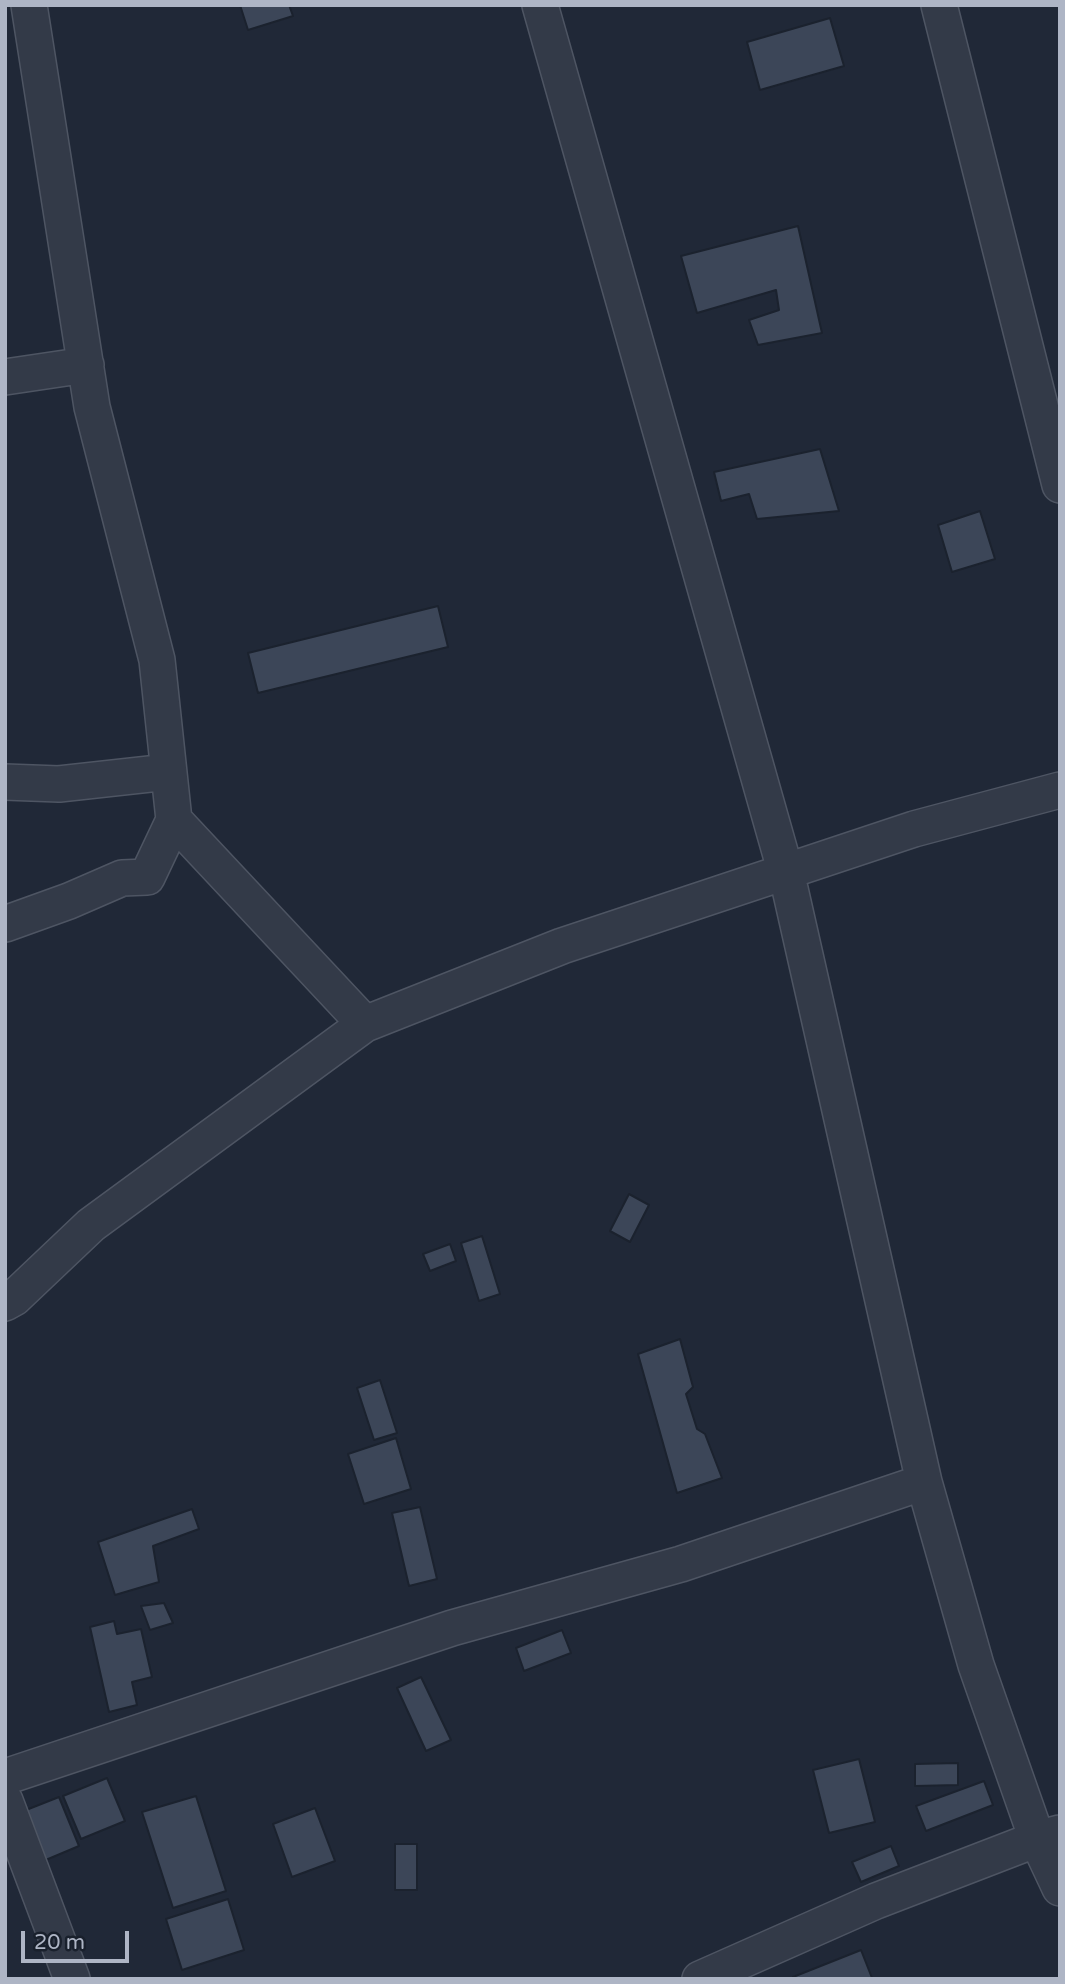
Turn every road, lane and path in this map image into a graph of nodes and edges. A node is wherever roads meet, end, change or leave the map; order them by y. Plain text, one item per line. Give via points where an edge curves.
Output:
1 (29, 5) edge
2 (540, 5) edge
3 (939, 5) edge
4 (86, 365) junction
5 (5, 377) edge
6 (1060, 485) edge
7 (168, 772) junction
8 (5, 782) edge
9 (1060, 790) edge
10 (174, 820) junction
11 (785, 872) junction
12 (5, 924) edge
13 (365, 1024) junction
14 (5, 1303) edge
15 (924, 1482) junction
16 (5, 1777) edge
17 (5, 1801) edge
18 (1048, 1836) edge
19 (1060, 1888) edge
20 (72, 1979) edge
21 (700, 1979) edge

1 - 4 street
2 - 11 street
3 - 6 street
4 - 5 street
4 - 7 street via 92,407 157,660
7 - 8 street via 59,784
7 - 10 street
9 - 11 street via 914,829
10 - 12 street via 147,877 122,878
10 - 13 street
11 - 13 street via 562,946
11 - 15 street
13 - 14 street via 92,1225
15 - 16 street via 681,1564 452,1628
15 - 18 street via 976,1665
17 - 20 street
18 - 19 street
18 - 21 street via 876,1901

